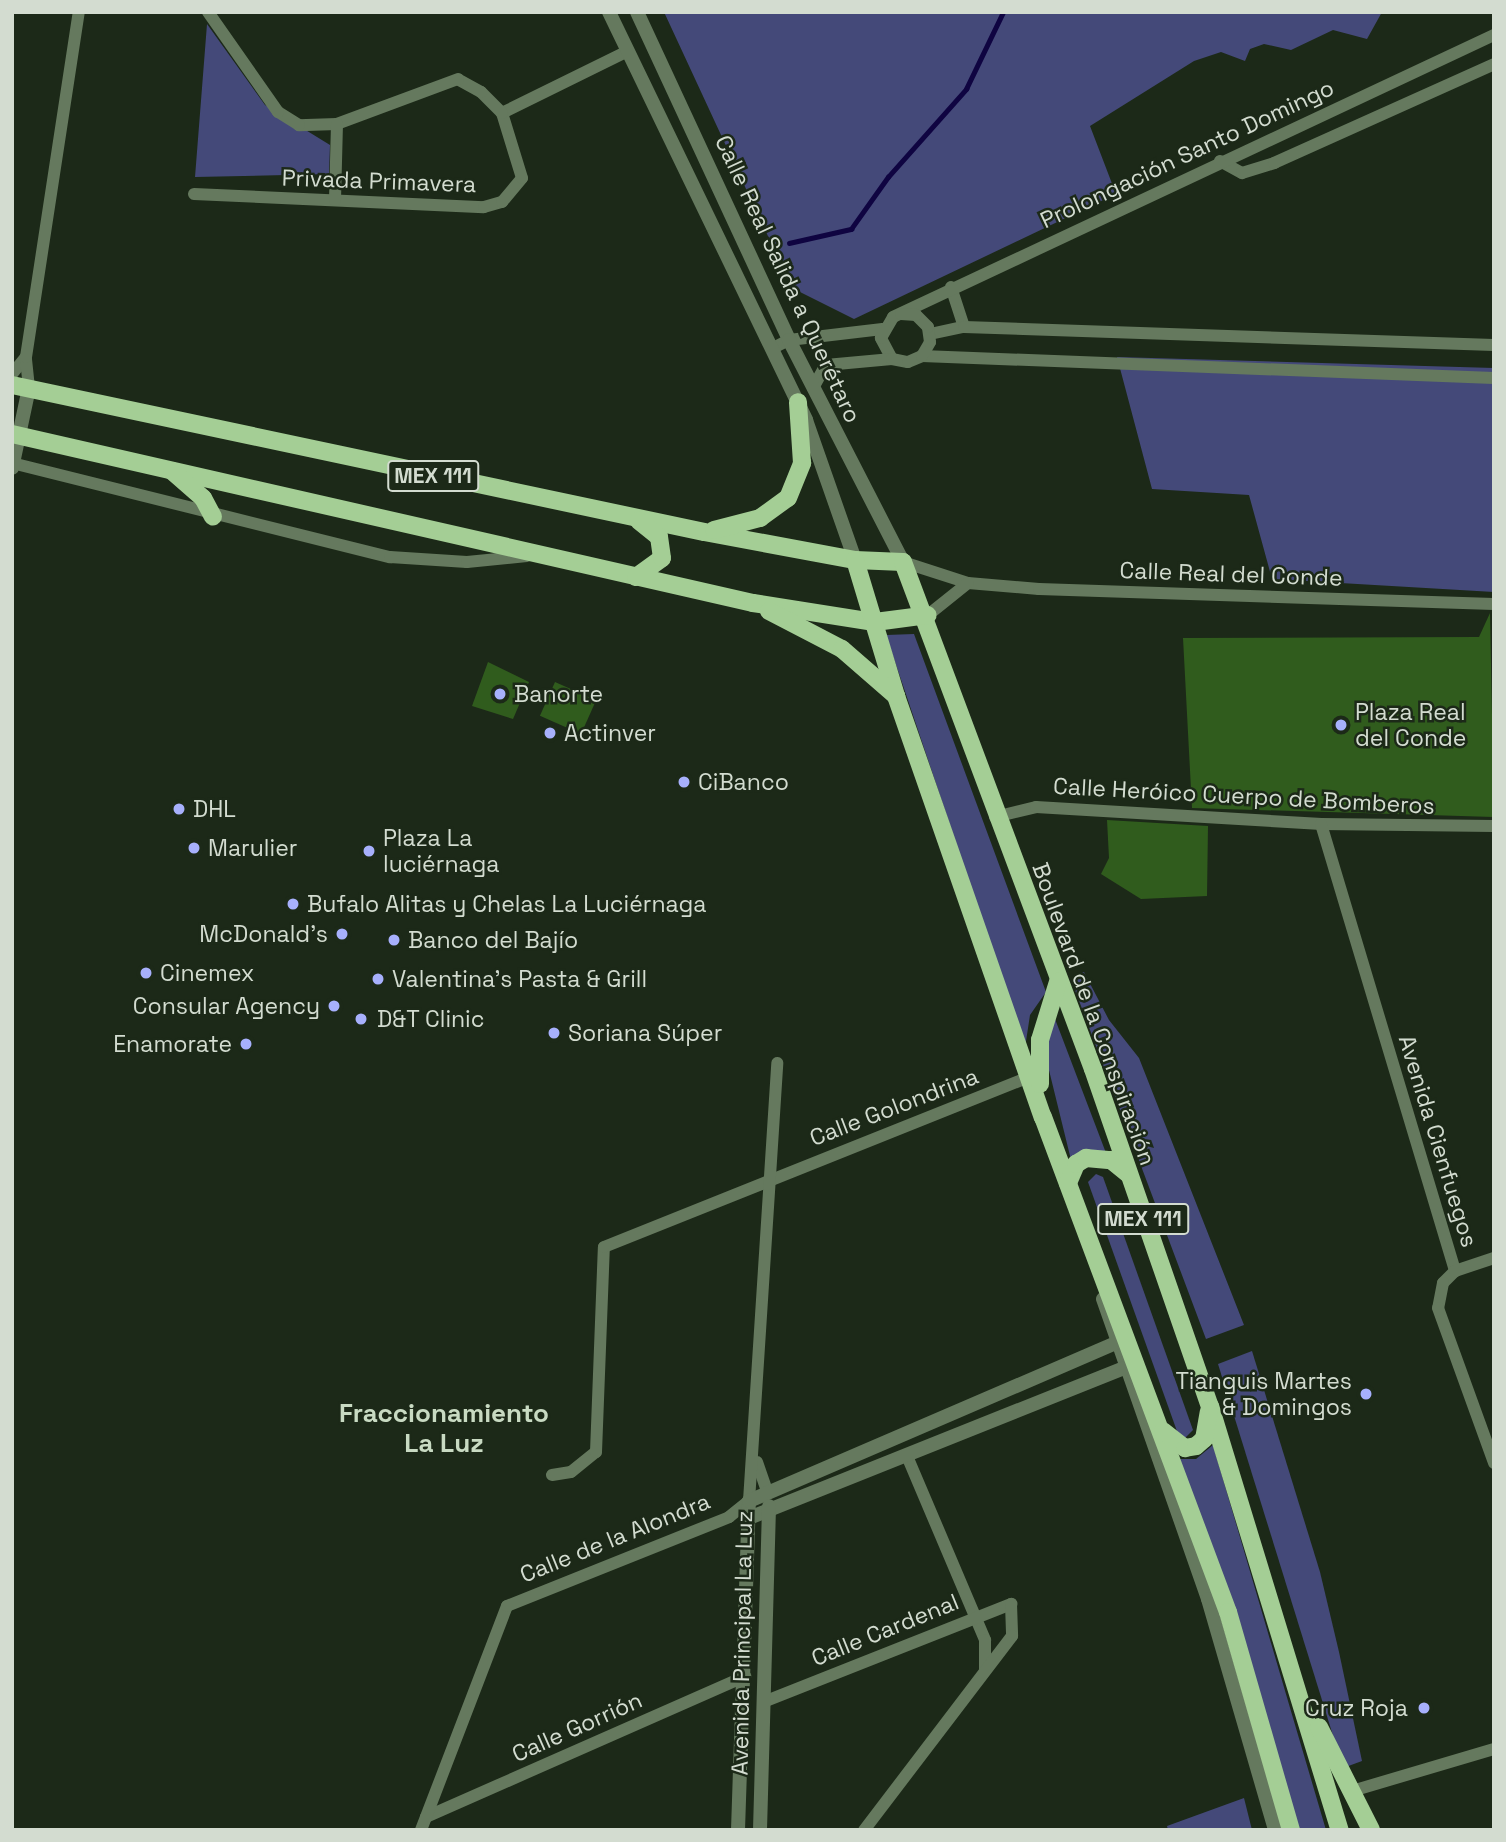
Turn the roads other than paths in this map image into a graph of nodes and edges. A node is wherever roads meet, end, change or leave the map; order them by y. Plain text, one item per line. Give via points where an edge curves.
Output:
1 (79, 12) edge
2 (208, 12) edge
3 (609, 12) edge
4 (637, 12) edge
5 (1494, 35) edge
6 (628, 51) junction
7 (1494, 64) edge
8 (502, 113) junction
9 (337, 124) junction
10 (1220, 161) junction
11 (194, 194) dead end
12 (335, 200) junction
13 (951, 287) junction
14 (934, 296) junction
15 (900, 314) junction
16 (964, 327) junction
17 (882, 329) junction
18 (929, 331) junction
19 (789, 340) junction
20 (1494, 345) edge
21 (773, 348) junction
22 (922, 356) junction
23 (26, 357) junction
24 (892, 359) junction
25 (12, 374) edge
26 (1494, 378) edge
27 (20, 386) edge
28 (813, 388) junction
29 (798, 402) junction
30 (17, 435) edge
31 (13, 466) edge
32 (167, 466) junction
33 (213, 517) junction
34 (634, 517) junction
35 (704, 532) junction
36 (534, 555) junction
37 (855, 560) junction
38 (904, 562) junction
39 (636, 577) junction
40 (968, 583) junction
41 (753, 603) junction
42 (1494, 604) edge
43 (928, 615) junction
44 (875, 622) junction
45 (896, 696) junction
46 (995, 817) junction
47 (1321, 824) junction
48 (1494, 826) edge
49 (1058, 982) junction
50 (777, 1063) dead end
51 (1030, 1077) junction
52 (1043, 1117) junction
53 (1127, 1173) junction
54 (772, 1176) junction
55 (1068, 1183) junction
56 (1083, 1223) junction
57 (1494, 1258) edge
58 (1455, 1271) junction
59 (1115, 1343) junction
60 (1124, 1368) junction
61 (1210, 1406) junction
62 (937, 1417) junction
63 (1163, 1431) junction
64 (947, 1440) junction
65 (907, 1457) junction
66 (756, 1459) junction
67 (1494, 1463) edge
68 (552, 1475) dead end
69 (767, 1491) junction
70 (749, 1501) junction
71 (770, 1513) junction
72 (729, 1517) junction
73 (749, 1518) junction
74 (976, 1617) junction
75 (1289, 1659) junction
76 (985, 1669) junction
77 (745, 1676) junction
78 (766, 1701) junction
79 (1494, 1749) edge
80 (1352, 1791) junction
81 (426, 1816) junction
82 (421, 1830) edge
83 (738, 1830) edge
84 (760, 1830) edge
85 (864, 1830) edge
86 (1275, 1830) edge
87 (1292, 1830) edge
88 (1340, 1830) edge
89 (1371, 1830) edge

1 - 23 street
2 - 9 street via 278,112 299,125
3 - 6 street, Calle Real Salida a Querétaro
4 - 19 street, Calle Real Salida a Querétaro
5 - 10 street, Prolongación Santo Domingo
6 - 8 street
6 - 21 street, Calle Real Salida a Querétaro
7 - 10 street via 1274,163 1242,173
8 - 9 street via 481,92 458,79
8 - 12 street, Privada Primavera via 522,178 502,202 484,207
9 - 12 street
10 - 13 street, Prolongación Santo Domingo
11 - 12 street, Privada Primavera
13 - 14 street, Prolongación Santo Domingo
13 - 16 street
14 - 15 street, Prolongación Santo Domingo
14 - 18 street
15 - 17 street
15 - 18 street via 916,316
16 - 18 street
16 - 20 street
17 - 19 street
17 - 24 street via 882,346
18 - 22 street
19 - 21 street
19 - 28 street, Calle Real Salida a Querétaro
21 - 29 street, Calle Real Salida a Querétaro
22 - 24 street via 908,362
22 - 26 street
23 - 25 street
23 - 27 street
24 - 28 street via 826,365
27 - 30 street
27 - 34 main road, MEX 111
28 - 38 street, Calle Real Salida a Querétaro
29 - 35 main road via 803,463 788,498 760,518
29 - 37 street, Calle Real Salida a Querétaro
30 - 31 street
30 - 32 main road, MEX 111
31 - 33 street
32 - 33 main road via 203,498
32 - 36 main road, MEX 111
33 - 36 street via 390,557 467,562
34 - 35 main road, MEX 111
34 - 39 main road via 663,545 662,558
35 - 37 main road, MEX 111
36 - 39 main road, MEX 111
37 - 38 main road, MEX 111
37 - 44 main road, MEX 111
38 - 40 street, Calle Real del Conde
38 - 43 main road, MEX 111
39 - 41 main road, MEX 111
40 - 42 street, Calle Real del Conde
40 - 43 street
41 - 44 main road, MEX 111
41 - 45 main road, MEX 111 via 842,649
43 - 44 main road, MEX 111
43 - 46 main road, Boulevard de la Conspiración / MEX 111
44 - 45 main road, MEX 111
45 - 51 main road, MEX 111
46 - 47 street, Calle Heróico Cuerpo de Bomberos via 1036,807
46 - 49 main road, Boulevard de la Conspiración / MEX 111
47 - 48 street, Calle Heróico Cuerpo de Bomberos
47 - 58 street, Avenida Cienfuegos
49 - 52 main road via 1040,1040
49 - 53 main road, Boulevard de la Conspiración / MEX 111
50 - 54 street, Avenida Principal La Luz
51 - 52 main road, MEX 111
51 - 54 street, Calle Golondrina
52 - 55 main road, MEX 111
53 - 55 main road via 1111,1160 1086,1158 1076,1164
53 - 61 main road, Boulevard de la Conspiración / MEX 111
54 - 66 street, Avenida Principal La Luz
54 - 68 street, Calle Golondrina via 604,1247 596,1452 571,1472
55 - 56 main road, MEX 111
56 - 59 street
56 - 63 main road, MEX 111
57 - 58 street
58 - 67 street, Avenida Cienfuegos via 1443,1283 1438,1308
59 - 60 street
59 - 62 street, Calle de la Alondra
60 - 64 street, Calle de la Alondra
60 - 86 street via 1212,1612
61 - 63 main road via 1204,1439 1196,1446 1185,1448
61 - 75 main road, Boulevard de la Conspiración / MEX 111
62 - 64 street
62 - 69 street, Calle de la Alondra
63 - 87 main road, MEX 111 via 1228,1612
64 - 65 street, Calle de la Alondra
65 - 71 street, Calle de la Alondra
65 - 74 street, Calle Cardenal
66 - 69 street, Avenida Principal La Luz
66 - 70 street, Avenida Principal La Luz
69 - 70 street, Calle de la Alondra
69 - 71 street, Avenida Principal La Luz
70 - 72 street, Calle de la Alondra
70 - 73 street, Avenida Principal La Luz
71 - 73 street, Calle de la Alondra
71 - 78 street, Avenida Principal La Luz
72 - 73 street, Calle de la Alondra
72 - 81 street, Calle de la Alondra via 507,1606
73 - 77 street, Avenida Principal La Luz
74 - 76 street via 985,1640
74 - 76 street via 1011,1604 1012,1636
74 - 78 street, Calle Cardenal
75 - 80 main road
75 - 88 main road, Boulevard de la Conspiración / MEX 111
76 - 85 street
77 - 81 street, Calle Gorrión
77 - 83 street, Avenida Principal La Luz
78 - 84 street, Avenida Principal La Luz
79 - 80 street
80 - 89 main road
81 - 82 street, Calle de la Alondra

